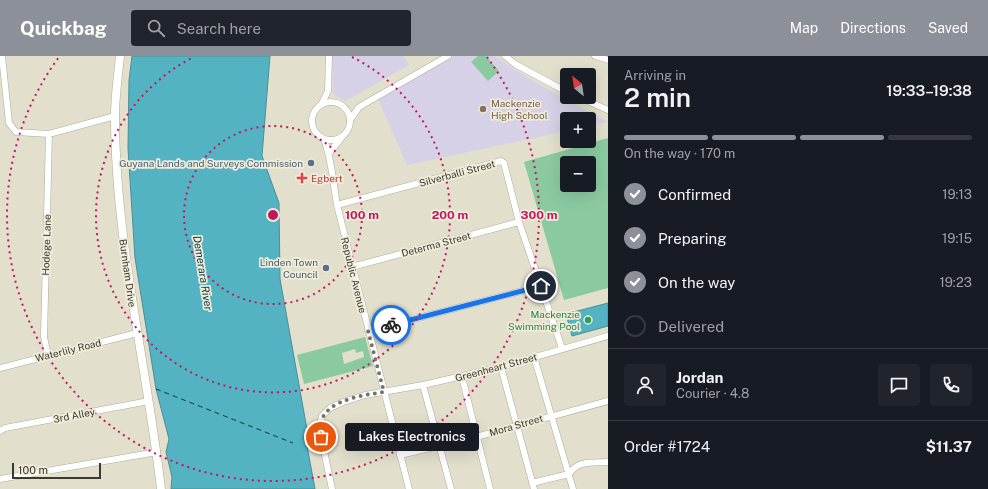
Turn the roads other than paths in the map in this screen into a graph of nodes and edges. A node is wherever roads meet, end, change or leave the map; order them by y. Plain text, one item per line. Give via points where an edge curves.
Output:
1 (2, 56) edge
2 (120, 56) edge
3 (329, 56) edge
4 (448, 56) edge
5 (505, 56) edge
6 (595, 56) edge
7 (608, 60) edge
8 (560, 88) edge
9 (328, 91) junction
10 (595, 104) edge
11 (321, 105) junction
12 (339, 105) junction
13 (359, 107) junction
14 (608, 110) edge
15 (115, 116) junction
16 (350, 120) junction
17 (49, 134) junction
18 (344, 134) junction
19 (324, 139) junction
20 (329, 153) junction
21 (337, 205) junction
22 (519, 222) junction
23 (352, 267) junction
24 (541, 286) junction
25 (368, 331) junction
26 (137, 333) junction
27 (608, 336) edge
28 (562, 348) junction
29 (48, 356) junction
30 (534, 357) junction
31 (501, 367) junction
32 (0, 368) edge
33 (462, 377) junction
34 (423, 385) junction
35 (384, 392) junction
36 (149, 401) junction
37 (608, 401) edge
38 (552, 416) junction
39 (516, 425) junction
40 (0, 431) edge
41 (476, 437) junction
42 (439, 446) junction
43 (157, 452) junction
44 (400, 455) junction
45 (608, 462) edge
46 (569, 474) junction
47 (0, 479) edge
48 (533, 486) edge
49 (161, 489) edge
50 (332, 489) edge
51 (409, 489) edge
52 (451, 489) edge
53 (490, 489) edge
54 (573, 489) edge

1 - 17 street via 9,123 16,132
2 - 15 street, Burnham Drive
3 - 9 street
4 - 13 street
5 - 8 street
6 - 7 street
9 - 11 street
9 - 12 street
10 - 14 street
11 - 12 street via 331,102
11 - 19 street via 312,116 312,123 318,135
12 - 13 street
12 - 16 street via 346,110
13 - 16 street
15 - 17 street
15 - 26 street, Burnham Drive via 124,248
16 - 18 street via 349,128
17 - 29 street, Hodege Lane via 44,337
18 - 19 street via 331,140
18 - 20 street
19 - 20 street, Republic Avenue
20 - 21 street, Republic Avenue
21 - 22 street, Silverballi Street via 501,161 507,168
21 - 23 street, Republic Avenue
22 - 23 street, Determa Street
22 - 24 street, Silverballi Street
23 - 25 street, Republic Avenue
24 - 25 street
24 - 28 street, Silverballi Street
25 - 35 street, Republic Avenue
26 - 29 street, Waterlily Road
26 - 36 street, Burnham Drive
27 - 28 street, Greenheart Street
28 - 30 street, Greenheart Street
29 - 32 street, Waterlily Road
30 - 31 street, Greenheart Street
30 - 38 street
31 - 33 street, Greenheart Street
31 - 39 street
33 - 34 street, Greenheart Street
33 - 41 street
34 - 35 street, Greenheart Street
34 - 42 street
35 - 44 street, Republic Avenue
35 - 50 street, Greenheart Street via 343,402 330,408 322,416 318,427
36 - 40 street, 3rd Alley
36 - 43 street, Burnham Drive
37 - 38 street, Mora Street
38 - 39 street, Mora Street
38 - 46 street
39 - 41 street, Mora Street
39 - 48 street
41 - 42 street, Mora Street
41 - 53 street
42 - 44 street, Mora Street
42 - 52 street
43 - 47 street
43 - 49 street, Burnham Drive
44 - 51 street, Republic Avenue
45 - 46 street via 580,464
46 - 48 street
46 - 54 street

